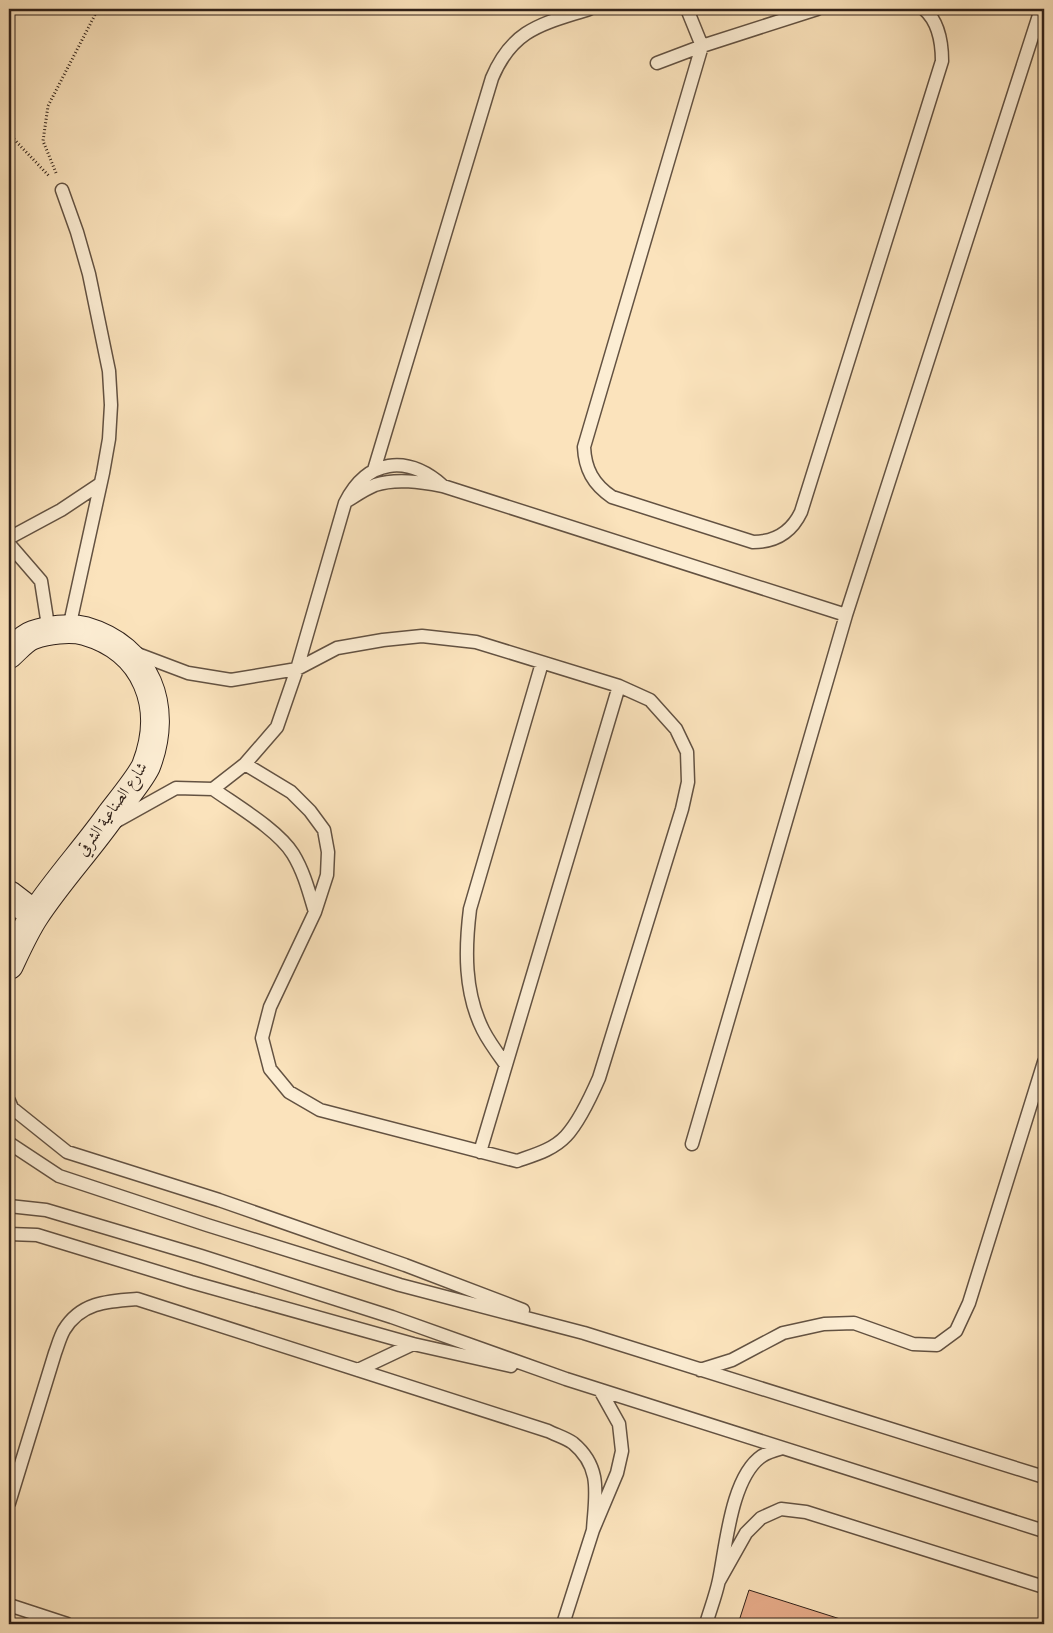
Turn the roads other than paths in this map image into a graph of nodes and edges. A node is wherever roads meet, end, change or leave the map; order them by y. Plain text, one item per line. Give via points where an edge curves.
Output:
1 (589, 9) edge
2 (687, 9) edge
3 (818, 9) edge
4 (924, 9) edge
5 (1042, 9) edge
6 (702, 46) junction
7 (656, 63) dead end
8 (62, 190) road end
9 (374, 470) junction
10 (100, 484) junction
11 (443, 486) junction
12 (345, 503) junction
13 (9, 538) edge
14 (9, 544) edge
15 (846, 615) junction
16 (59, 630) junction
17 (123, 649) junction
18 (9, 654) edge
19 (542, 663) junction
20 (297, 669) junction
21 (619, 686) junction
22 (246, 764) junction
23 (213, 790) junction
24 (100, 830) junction
25 (9, 895) edge
26 (315, 912) junction
27 (34, 915) junction
28 (9, 965) edge
29 (1044, 1062) edge
30 (506, 1065) junction
31 (9, 1101) edge
32 (9, 1143) edge
33 (692, 1144) dead end
34 (480, 1152) junction
35 (9, 1206) edge
36 (9, 1234) edge
37 (584, 1333) junction
38 (413, 1344) junction
39 (358, 1370) junction
40 (700, 1370) junction
41 (566, 1379) junction
42 (600, 1390) junction
43 (783, 1448) junction
44 (1044, 1477) edge
45 (9, 1503) edge
46 (592, 1530) junction
47 (1044, 1531) edge
48 (719, 1581) junction
49 (1044, 1587) edge
50 (9, 1605) edge
51 (67, 1624) edge
52 (563, 1624) edge
53 (706, 1624) edge

1 - 9 lane via 529,31 509,47 499,61
2 - 6 lane
3 - 6 lane
4 - 6 lane via 937,26 942,43 942,61 800,512 796,522 782,536 763,542 742,539 612,496 595,482 585,460 587,434
5 - 15 lane
6 - 7 lane
8 - 10 lane via 89,274 109,371 109,439
9 - 11 lane via 404,465 431,476
9 - 12 lane via 351,489
10 - 13 lane
10 - 16 lane
11 - 12 lane via 410,481 375,485
11 - 15 lane
12 - 20 lane
14 - 16 lane via 41,581
15 - 33 lane
16 - 17 main road, شارع الصناعية الشرقي via 82,630 105,637
16 - 18 main road via 31,636
17 - 20 lane via 188,672 231,680
17 - 24 main road, شارع الصناعية الشرقي via 143,673 152,694 155,713 153,743 145,768
19 - 20 lane via 476,642 422,636 337,648
19 - 21 lane
19 - 30 lane via 470,908 466,939 467,970 482,1029
20 - 22 lane via 277,727
21 - 30 lane
21 - 34 lane via 650,700 676,729 687,752 688,782 679,818 599,1078 588,1103 566,1136 543,1152 517,1162
22 - 23 lane
22 - 26 lane via 291,792 324,830 328,852 327,875
23 - 24 lane via 176,788
23 - 26 lane via 277,835 302,872
24 - 27 main road, شارع الصناعية الشرقي
25 - 27 main road
26 - 34 lane via 270,1007 262,1038 270,1069 289,1092 320,1110
27 - 28 main road, شارع الصناعية الشرقي
29 - 40 lane via 969,1303 956,1331 936,1345 914,1344 854,1323 824,1324 783,1332 732,1360
30 - 34 lane
31 - 37 lane via 12,1108 67,1152 219,1200 405,1265
32 - 37 lane via 59,1176 206,1225 400,1285
35 - 41 lane via 46,1210 201,1256 392,1317
36 - 38 lane via 37,1234 191,1282
37 - 40 lane
38 - 39 lane
38 - 41 lane
39 - 45 lane via 137,1300 103,1302 76,1314 63,1331
39 - 46 lane via 548,1431 572,1443 588,1460 596,1481
40 - 44 lane
41 - 42 lane
42 - 43 lane
42 - 46 lane via 619,1424 622,1451 617,1473
43 - 47 lane
43 - 48 lane via 762,1456 748,1471 734,1503
46 - 52 lane
48 - 49 lane via 746,1534 761,1518 781,1509 806,1512
48 - 53 lane
50 - 51 lane

